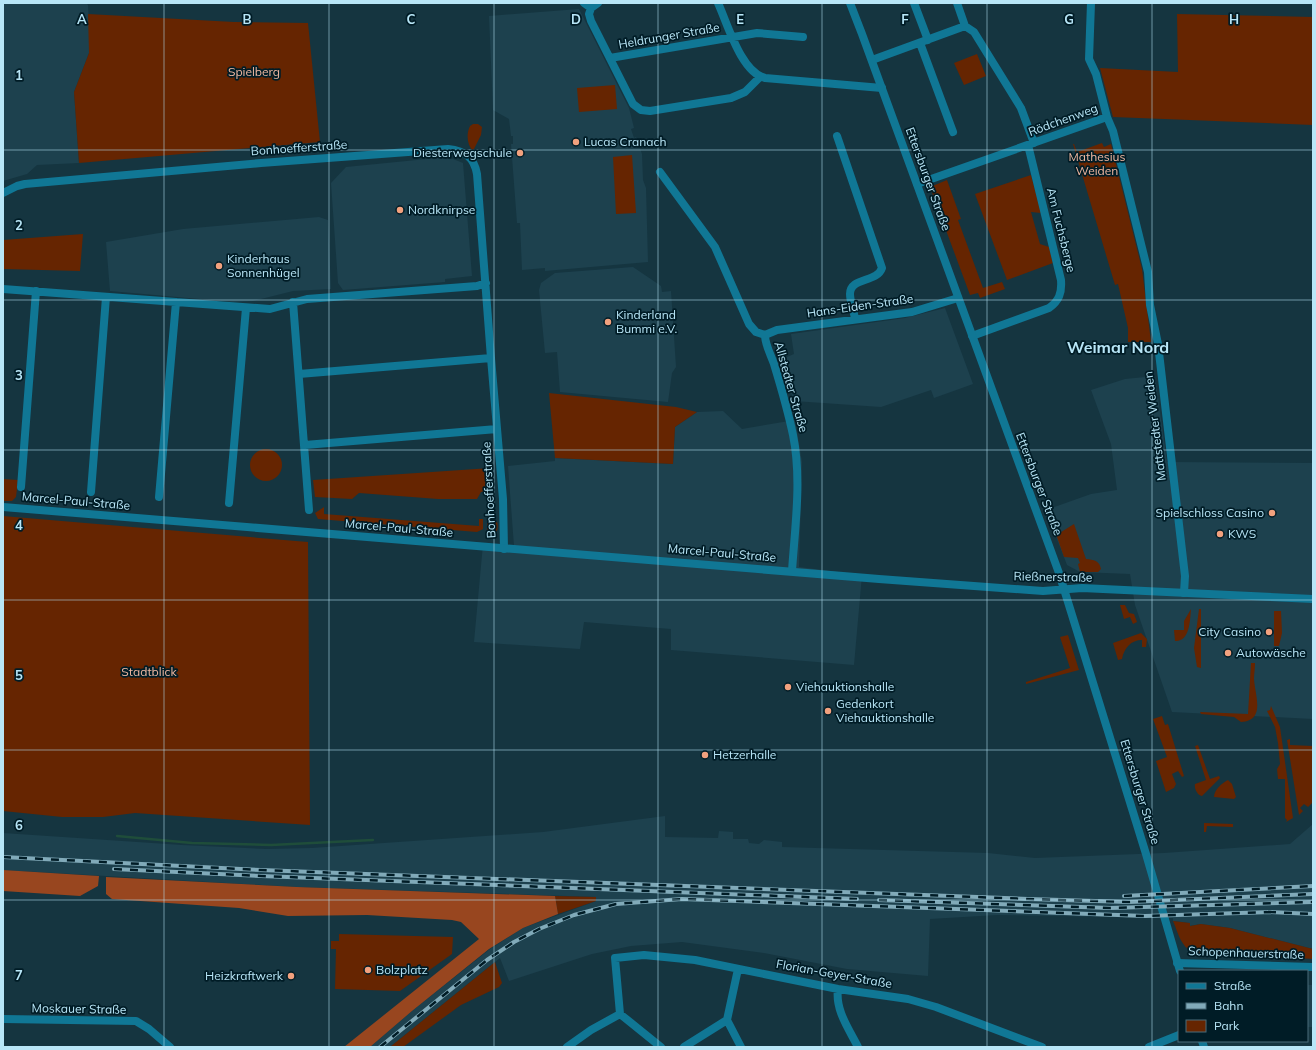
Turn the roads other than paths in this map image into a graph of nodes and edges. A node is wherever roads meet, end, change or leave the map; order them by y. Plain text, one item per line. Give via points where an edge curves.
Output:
1 (584, 3) edge
2 (718, 3) edge
3 (850, 3) edge
4 (914, 3) edge
5 (957, 3) edge
6 (1091, 3) edge
7 (595, 5) edge
8 (965, 26) junction
9 (733, 37) junction
10 (803, 37) dead end
11 (924, 41) junction
12 (610, 58) junction
13 (872, 60) junction
14 (760, 77) junction
15 (882, 88) junction
16 (1107, 117) junction
17 (952, 132) dead end
18 (837, 136) dead end
19 (1031, 144) junction
20 (660, 172) dead end
21 (917, 184) junction
22 (3, 193) edge
23 (486, 283) junction
24 (3, 289) edge
25 (36, 291) junction
26 (106, 297) junction
27 (958, 298) junction
28 (176, 302) junction
29 (293, 302) junction
30 (246, 308) junction
31 (856, 319) junction
32 (765, 335) junction
33 (972, 336) junction
34 (490, 358) junction
35 (299, 374) junction
36 (497, 429) junction
37 (305, 445) junction
38 (21, 487) dead end
39 (91, 492) dead end
40 (159, 498) dead end
41 (229, 503) dead end
42 (3, 507) edge
43 (309, 510) dead end
44 (504, 549) junction
45 (792, 571) junction
46 (1064, 589) junction
47 (1184, 593) junction
48 (1313, 599) edge
49 (1178, 963) junction
50 (1313, 967) edge
51 (738, 969) junction
52 (1180, 970) edge
53 (838, 989) junction
54 (620, 1014) junction
55 (3, 1019) edge
56 (727, 1020) junction
57 (1178, 1035) edge
58 (170, 1047) edge
59 (567, 1047) edge
60 (661, 1047) edge
61 (684, 1047) edge
62 (741, 1047) edge
63 (858, 1047) edge
64 (1042, 1047) edge
65 (1149, 1047) edge

1 - 7 street, Heldrunger Straße
2 - 9 street, Heldrunger Straße
3 - 13 street, Ettersburger Straße
4 - 11 street
5 - 8 street, Am Fuchsberge
6 - 16 street, Rödchenweg via 1089,59 1096,74
7 - 12 street, Heldrunger Straße via 589,14
8 - 11 street
8 - 19 street, Am Fuchsberge via 974,32 1021,108
9 - 10 street, Heldrunger Straße via 756,33
9 - 12 street, Heldrunger Straße
9 - 14 street, Heldrunger Straße via 743,61
11 - 13 street
11 - 17 street
12 - 14 street, Heldrunger Straße via 634,104 646,112 731,98 745,92
13 - 15 street, Ettersburger Straße
14 - 15 street
15 - 21 street, Ettersburger Straße
16 - 19 street, Rödchenweg
16 - 47 street, Mattstedter Weiden via 1115,138 1148,272 1150,305 1158,344 1185,576
18 - 31 street via 882,268 877,276 855,284 852,288 850,298
19 - 21 street, Rödchenweg
19 - 33 street, Am Fuchsberge via 1060,276 1060,295 1056,303 1049,308
20 - 32 street, Allstedter Straße via 715,247 749,324 756,332
21 - 27 street, Ettersburger Straße
22 - 23 street, Bonhoefferstraße via 25,184 261,163 460,150 470,156 476,166
23 - 29 street via 477,286
23 - 34 street, Bonhoefferstraße
24 - 25 street
25 - 26 street
25 - 38 street, Marcel-Paul-Straße
26 - 28 street
26 - 39 street, Marcel-Paul-Straße
27 - 31 street, Hans-Eiden-Straße via 912,312
27 - 33 street, Ettersburger Straße
28 - 30 street
28 - 40 street
29 - 30 street via 270,309
29 - 35 street
30 - 41 street
31 - 32 street, Hans-Eiden-Straße via 777,330
32 - 45 street, Allstedter Straße via 790,419 796,451
33 - 46 street, Ettersburger Straße
34 - 35 street
34 - 36 street, Bonhoefferstraße
35 - 37 street
36 - 37 street, Bonhoefferstraße
36 - 44 street, Bonhoefferstraße
37 - 43 street
42 - 44 street, Marcel-Paul-Straße
44 - 45 street, Marcel-Paul-Straße
45 - 46 street, Rießnerstraße via 1043,591
46 - 47 street, Rießnerstraße
46 - 49 street, Ettersburger Straße
47 - 48 street, Rießnerstraße
49 - 50 street, Schopenhauerstraße
49 - 52 street, Ettersburger Straße
51 - 53 street, Florian-Geyer-Straße
51 - 54 street, Florian-Geyer-Straße via 659,956 615,958
51 - 56 street
53 - 63 street via 838,1007
53 - 64 street, Florian-Geyer-Straße via 924,1003
54 - 59 street
54 - 60 street
55 - 58 street, Moskauer Straße via 136,1021
56 - 61 street
56 - 62 street
57 - 65 street

